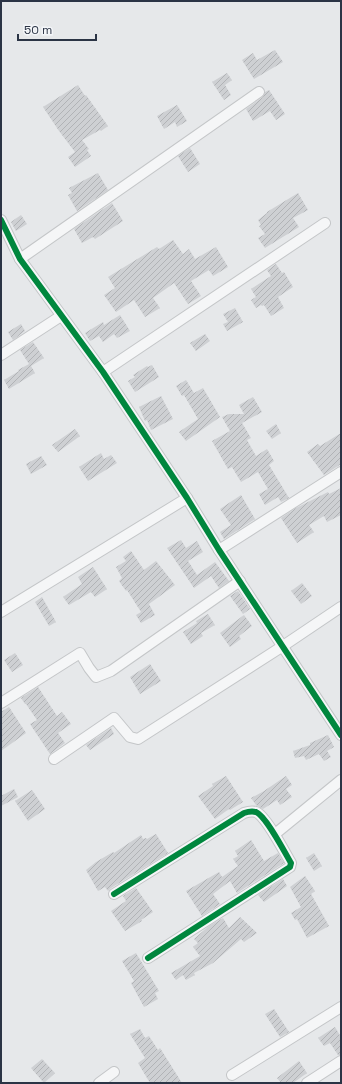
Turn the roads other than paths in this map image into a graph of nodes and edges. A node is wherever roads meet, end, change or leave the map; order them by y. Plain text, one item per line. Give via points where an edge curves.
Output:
1 (259, 92) dead end
2 (1, 221) edge
3 (325, 223) dead end
4 (20, 259) junction
5 (61, 316) junction
6 (1, 355) edge
7 (103, 372) junction
8 (341, 472) edge
9 (187, 498) junction
10 (219, 550) junction
11 (240, 581) junction
12 (341, 607) edge
13 (1, 612) edge
14 (283, 646) junction
15 (1, 703) edge
16 (341, 735) edge
17 (54, 759) dead end
18 (341, 780) edge
19 (275, 834) junction
20 (114, 894) dead end
21 (148, 958) dead end
22 (341, 1007) edge
23 (341, 1061) edge
24 (114, 1072) dead end
25 (232, 1075) dead end
26 (99, 1083) edge
27 (307, 1083) edge

1 - 4 street
2 - 4 street
3 - 7 street
4 - 5 street
5 - 6 street
5 - 7 street
7 - 9 street
8 - 10 street
9 - 10 street
9 - 13 street
10 - 11 street
11 - 14 street
11 - 15 street via 111,671 96,677 80,652
12 - 14 street
14 - 16 street
14 - 17 street via 138,739 130,737 114,718
18 - 19 street
19 - 20 street via 262,816 256,812 244,813
19 - 21 street via 291,863 290,866
22 - 25 street
23 - 27 street
24 - 26 street

